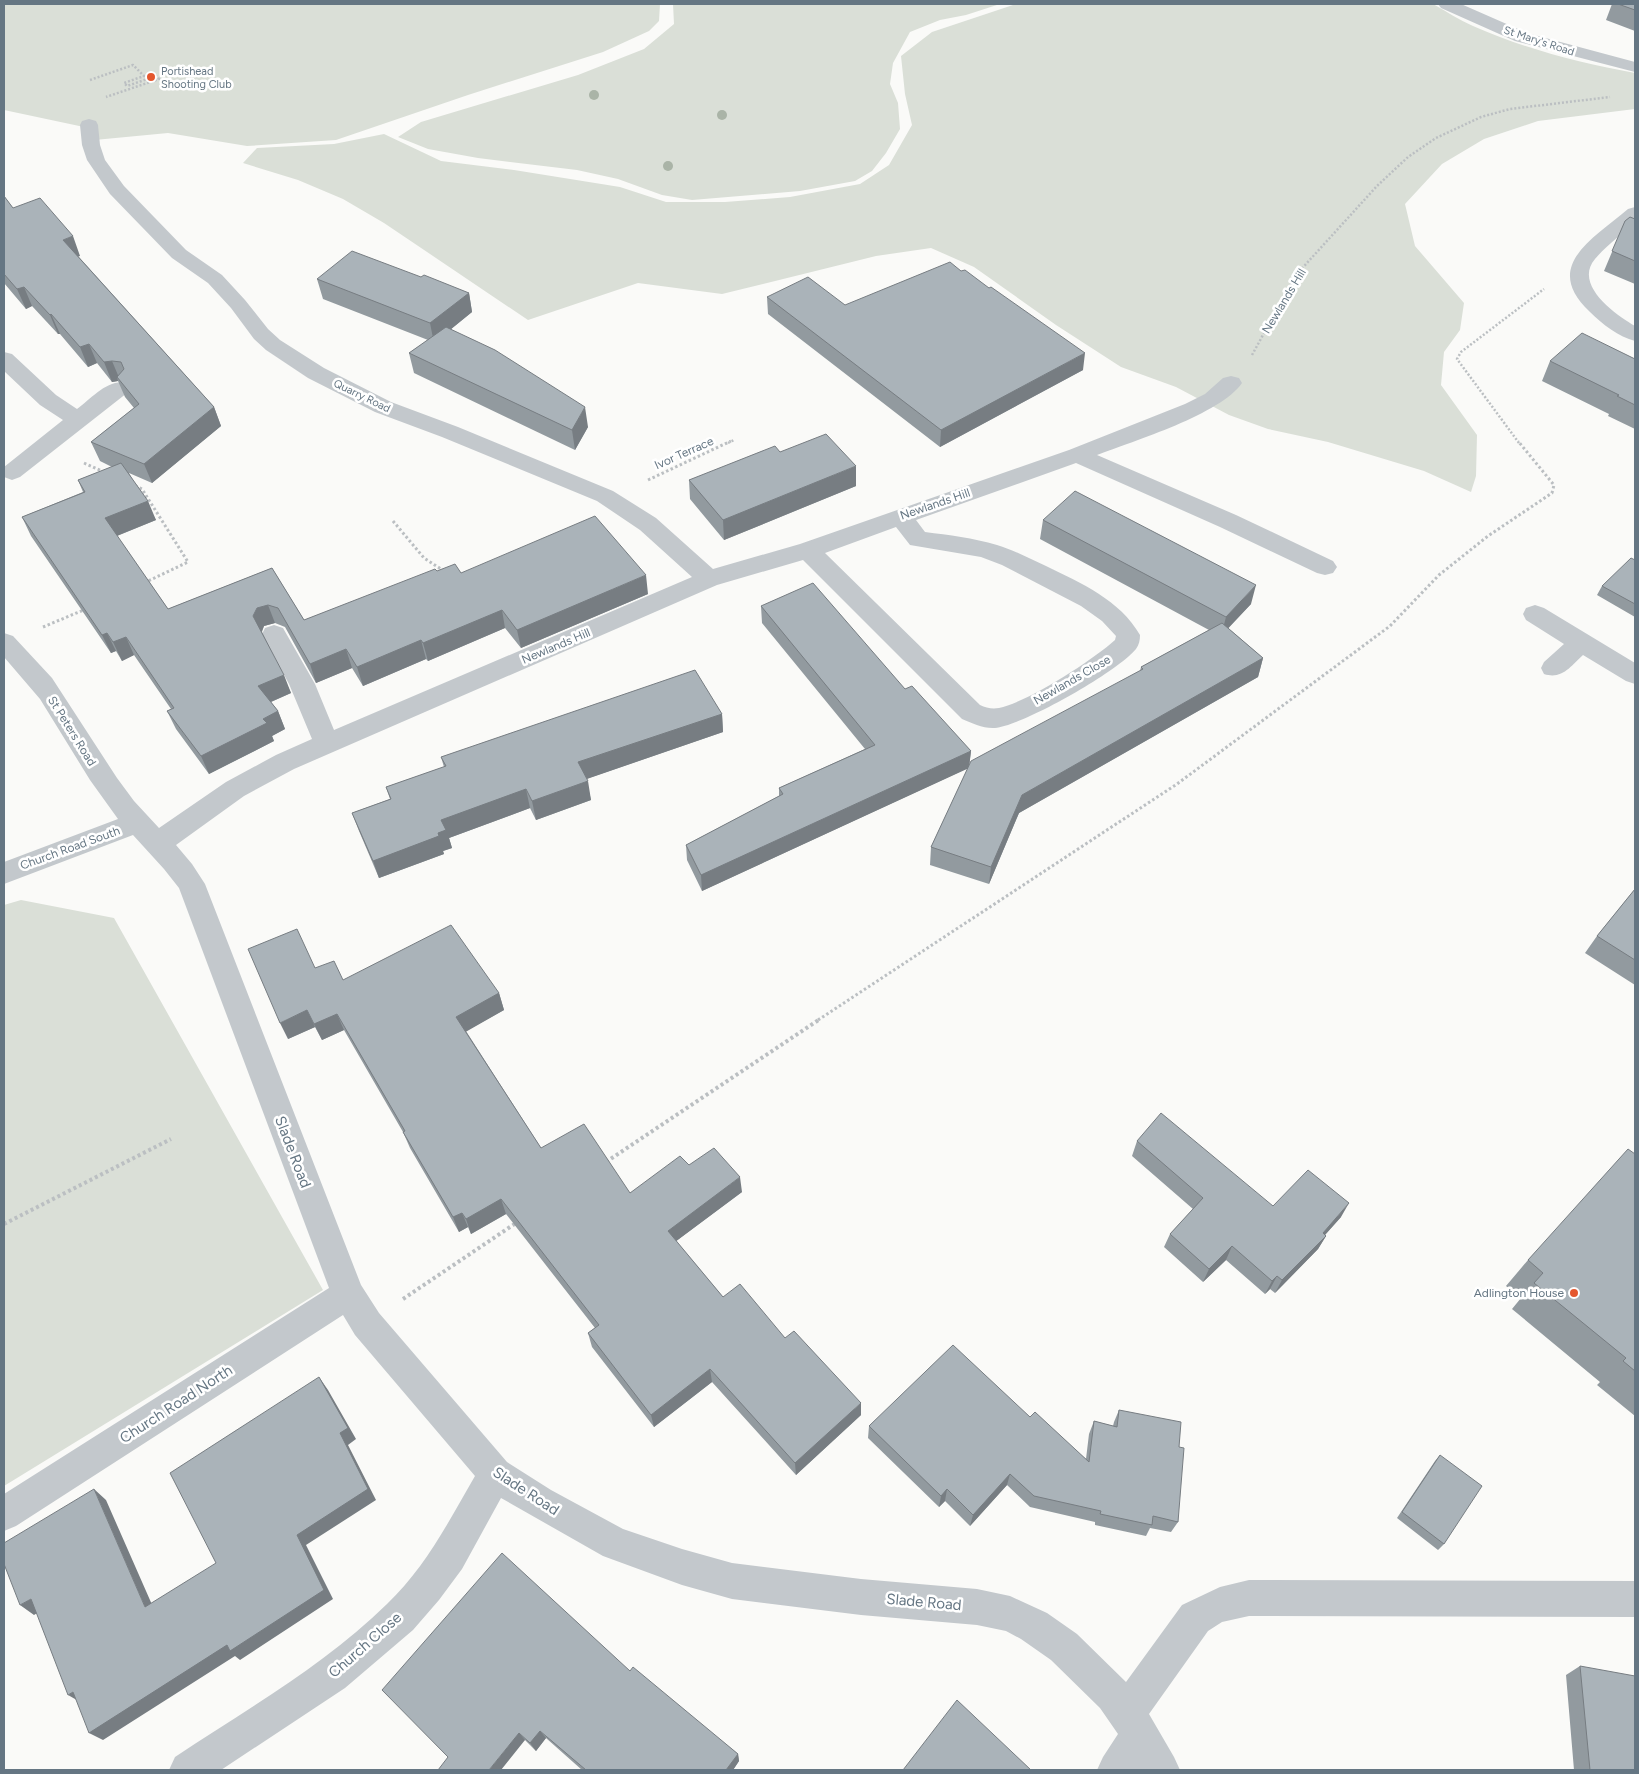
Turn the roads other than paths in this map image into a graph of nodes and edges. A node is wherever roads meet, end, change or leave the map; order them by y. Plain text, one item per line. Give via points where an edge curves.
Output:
1 (1447, 4) edge
2 (1635, 67) edge
3 (89, 125) dead end
4 (1635, 213) edge
5 (1635, 335) edge
6 (4, 359) edge
7 (1232, 384) road end
8 (119, 388) edge
9 (78, 420) junction
10 (1077, 455) junction
11 (12, 472) dead end
12 (900, 516) junction
13 (808, 550) junction
14 (1325, 568) dead end
15 (709, 579) junction
16 (1536, 614) dead end
17 (274, 634) dead end
18 (1582, 642) junction
19 (5, 643) edge
20 (1553, 668) dead end
21 (1635, 675) edge
22 (327, 744) junction
23 (147, 833) junction
24 (4, 872) edge
25 (348, 1294) junction
26 (495, 1474) junction
27 (4, 1514) edge
28 (1635, 1599) edge
29 (1134, 1724) junction
30 (188, 1770) edge
31 (1116, 1770) edge
32 (1161, 1770) edge

1 - 2 street, St Mary's Road via 1521,37
3 - 15 street, Quarry Road via 96,160 118,190 179,254 215,279 273,345 316,373 383,407 590,489 624,507 648,524
4 - 5 street via 1585,257 1579,269 1579,282 1590,300
6 - 9 street via 48,400
7 - 10 street, Newlands Hill via 1193,409
8 - 9 street
9 - 11 street
10 - 12 street, Newlands Hill
10 - 14 street via 1228,520
12 - 13 street, Newlands Hill
12 - 13 street, Newlands Close via 918,539 1001,555 1076,592 1114,619 1126,633 1128,643 1093,670 1018,711 996,718 982,717 971,712
13 - 15 street, Newlands Hill
15 - 22 street, Newlands Hill
16 - 18 street
17 - 22 street via 302,684
18 - 20 street
18 - 21 street
19 - 23 street, St Peters Road via 53,698 96,770
22 - 23 street, Newlands Hill
23 - 24 street, Church Road South
23 - 25 street, Slade Road via 191,884
25 - 26 street, Slade Road via 367,1324
25 - 27 street, Church Road North
26 - 29 street, Slade Road via 615,1544 690,1570 759,1585 977,1606 1010,1614 1064,1647 1113,1695
26 - 30 street, Church Close via 449,1556 400,1617 332,1676
28 - 29 street via 1249,1598 1227,1601 1195,1618
29 - 31 street
29 - 32 street, Slade Road

